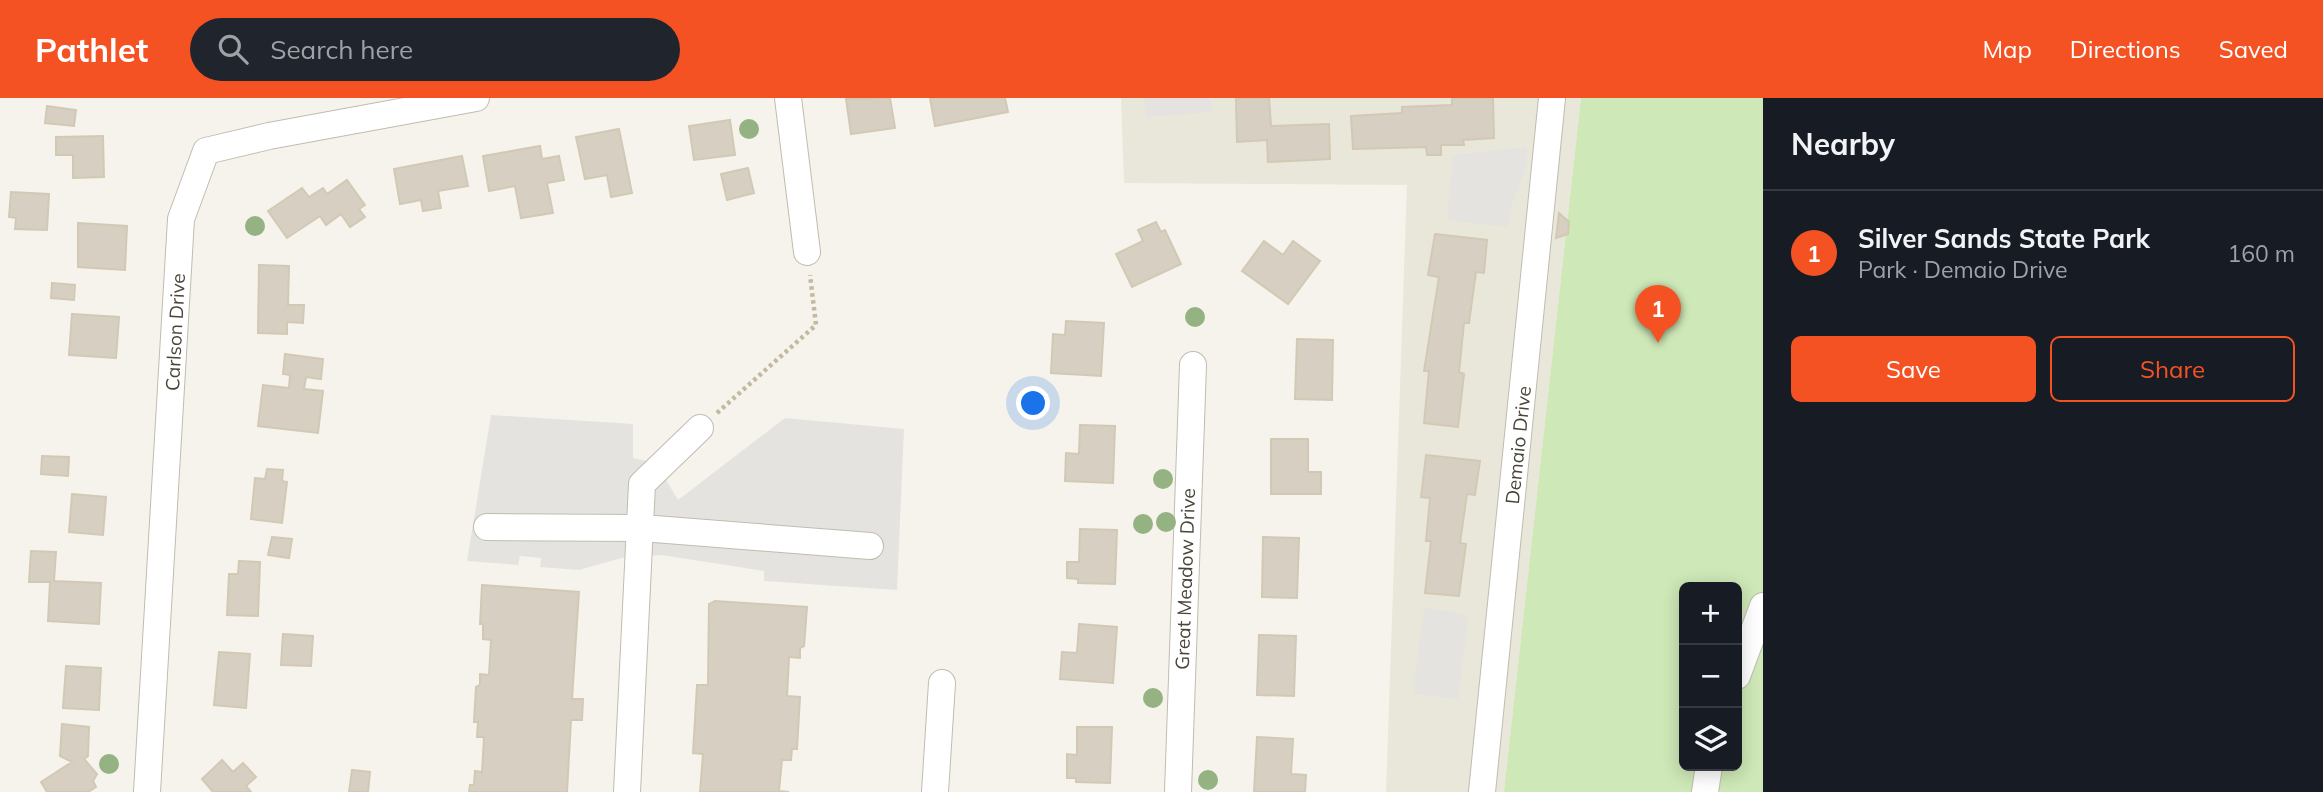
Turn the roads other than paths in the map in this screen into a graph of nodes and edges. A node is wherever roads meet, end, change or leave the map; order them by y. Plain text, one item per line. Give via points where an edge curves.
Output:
1 (476, 98) edge
2 (788, 98) edge
3 (1552, 98) edge
4 (807, 251) road end
5 (1193, 365) dead end
6 (700, 428) road end
7 (487, 527) dead end
8 (642, 528) junction
9 (870, 546) dead end
10 (1763, 606) edge
11 (1742, 663) edge
12 (942, 683) dead end
13 (1708, 771) edge
14 (147, 792) edge
15 (626, 792) edge
16 (935, 792) edge
17 (1178, 792) edge
18 (1482, 792) edge
19 (1705, 792) edge

1 - 14 street, Carlson Drive via 206,151 181,219
2 - 4 street
3 - 18 street, Demaio Drive
5 - 17 street, Great Meadow Drive
6 - 8 street via 642,484
7 - 8 street
8 - 9 street
8 - 15 street
10 - 11 street
12 - 16 street
13 - 19 street

